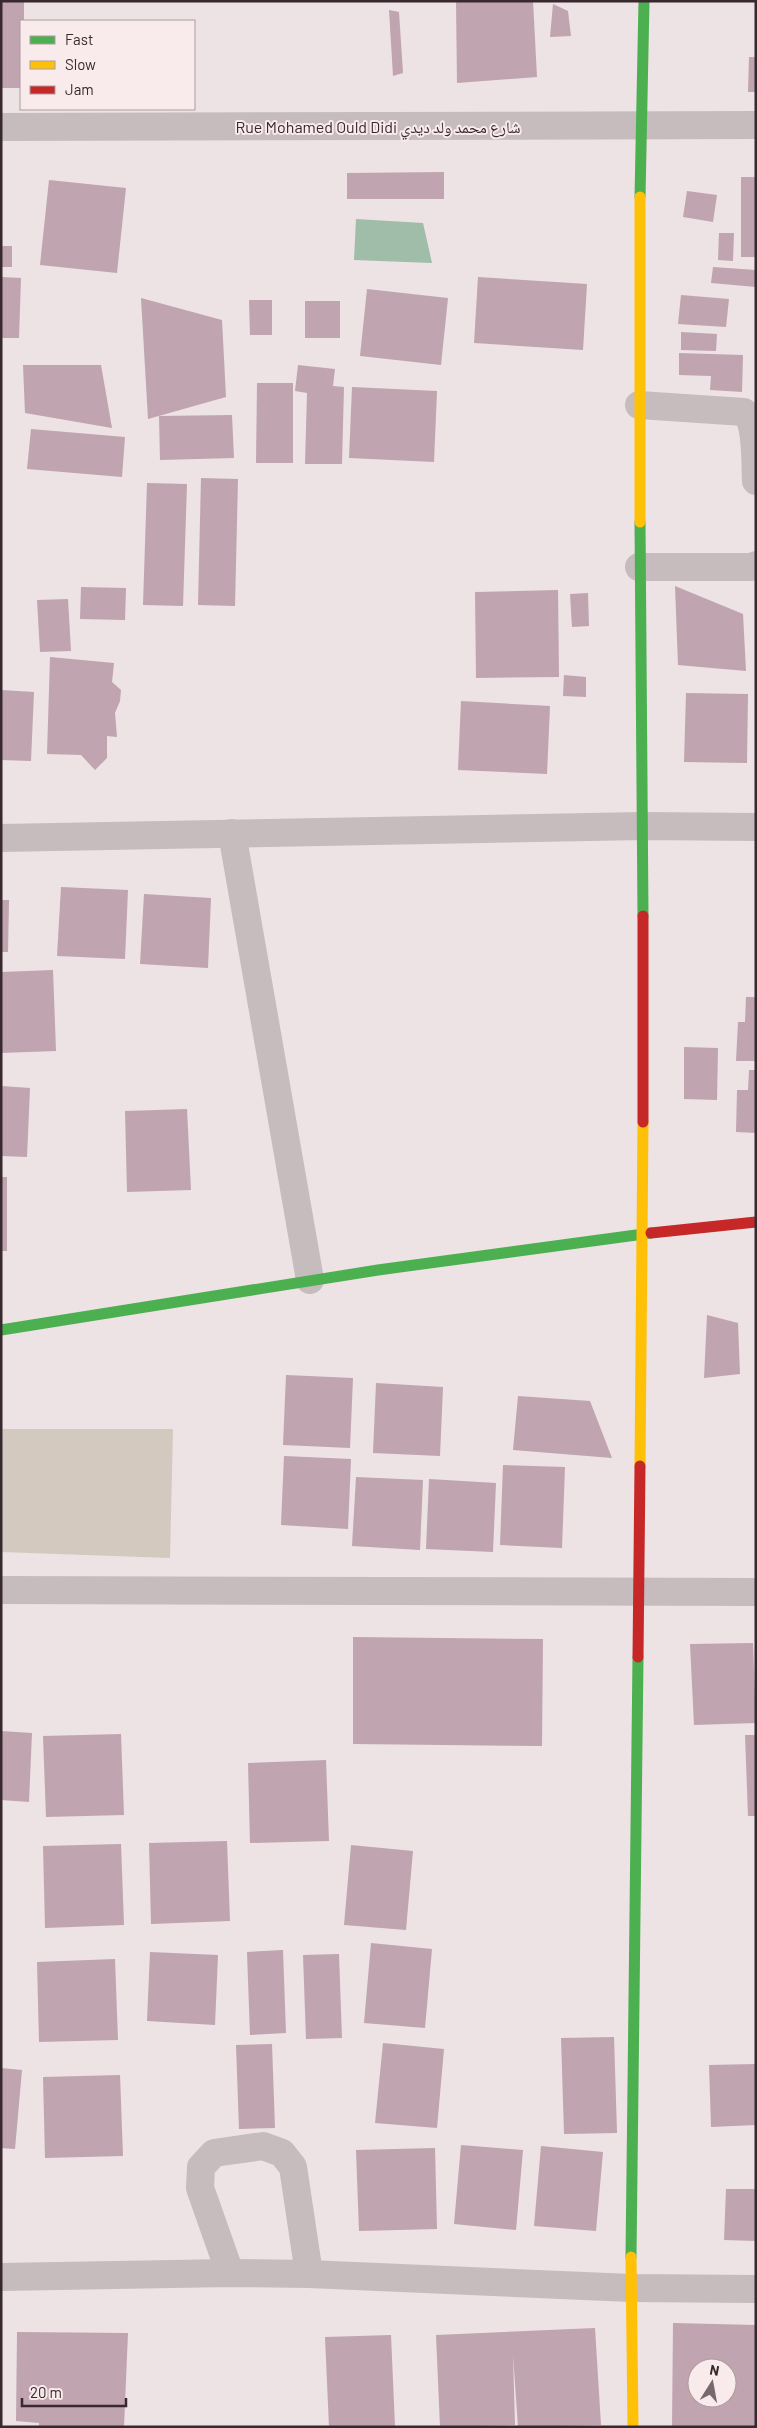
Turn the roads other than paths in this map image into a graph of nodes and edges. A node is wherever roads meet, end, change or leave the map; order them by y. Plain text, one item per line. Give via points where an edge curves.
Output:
1 (644, 1) edge
2 (756, 125) edge
3 (641, 126) junction
4 (1, 127) edge
5 (638, 405) junction
6 (756, 481) edge
7 (756, 565) edge
8 (639, 567) junction
9 (644, 826) junction
10 (756, 826) edge
11 (232, 833) junction
12 (1, 838) edge
13 (756, 1222) edge
14 (642, 1233) junction
15 (310, 1280) junction
16 (1, 1330) edge
17 (1, 1590) edge
18 (638, 1592) junction
19 (756, 1592) edge
20 (230, 2273) junction
21 (310, 2274) junction
22 (1, 2278) edge
23 (631, 2288) junction
24 (756, 2289) edge
25 (633, 2427) edge

1 - 3 street
2 - 3 street, Rue Mohamed Ould Didi شارع محمد ولد ديدي
3 - 4 street, Rue Mohamed Ould Didi شارع محمد ولد ديدي
3 - 5 street
5 - 6 street via 744,412 752,426
5 - 8 street
7 - 8 street
8 - 9 street
9 - 10 street
9 - 11 street
9 - 14 street
11 - 12 street
11 - 15 street
13 - 14 street
14 - 15 street
14 - 18 street
15 - 16 street
17 - 18 street
18 - 19 street
18 - 23 street
20 - 21 street
20 - 21 street via 200,2188 201,2167 214,2153 263,2146 282,2153 293,2167
20 - 22 street
21 - 23 street
23 - 24 street
23 - 25 street

